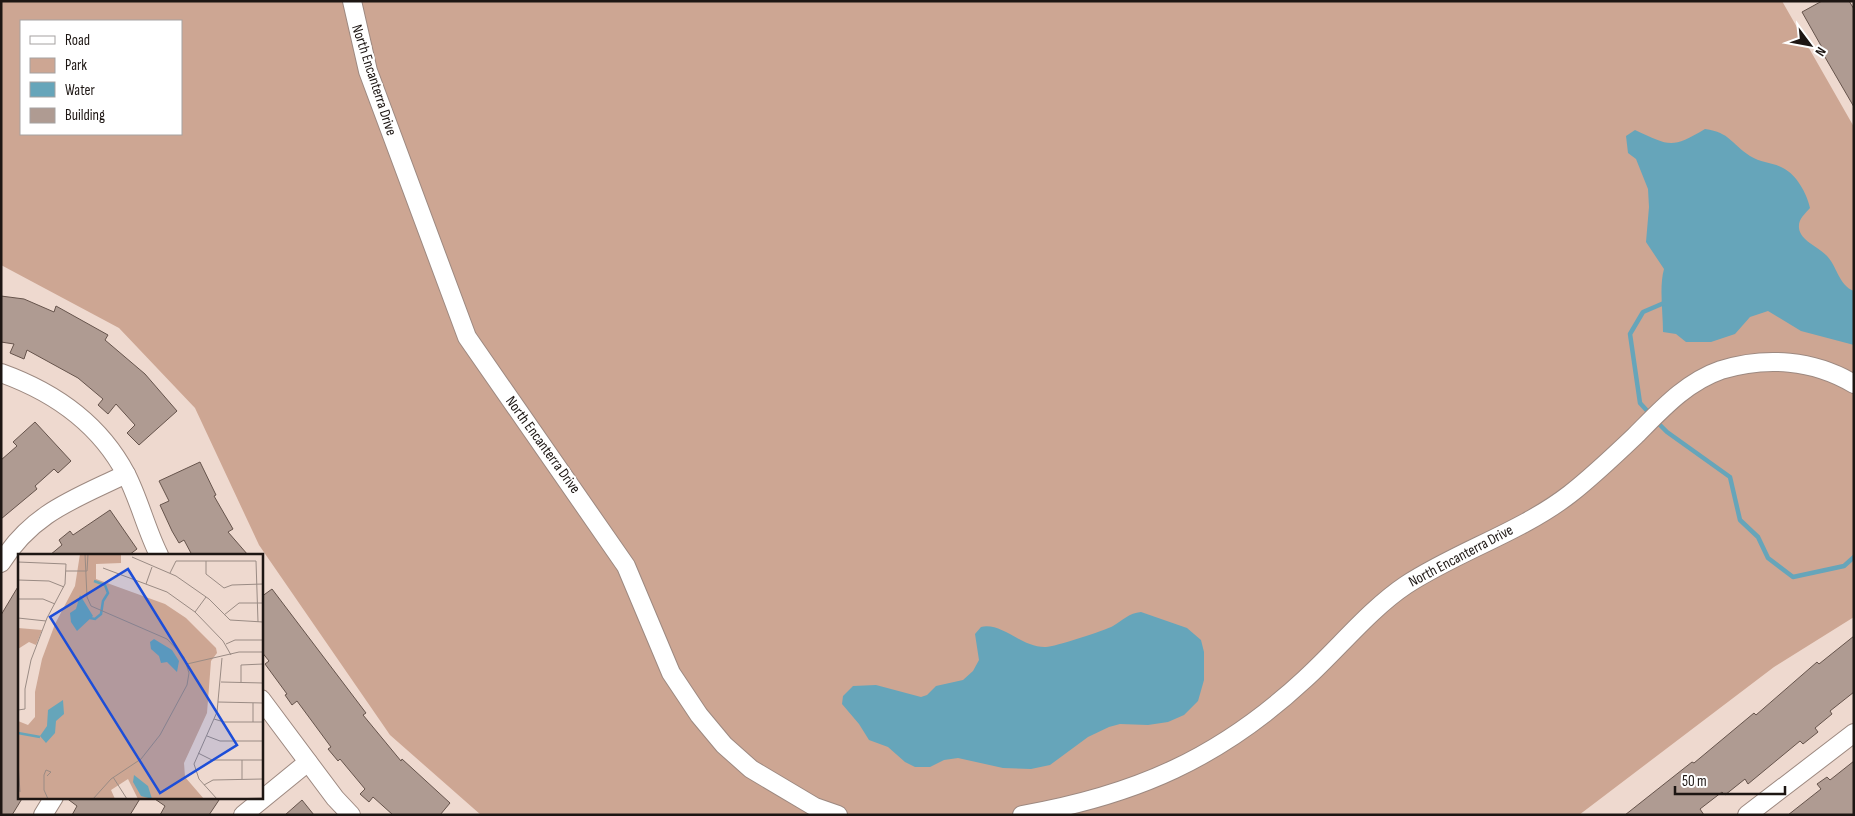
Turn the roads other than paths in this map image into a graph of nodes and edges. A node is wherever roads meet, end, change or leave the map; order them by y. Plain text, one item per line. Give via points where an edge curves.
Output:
1 (352, 1) edge
2 (1, 373) edge
3 (1854, 384) edge
4 (126, 474) junction
5 (159, 554) edge
6 (1, 563) edge
7 (262, 700) edge
8 (1854, 733) edge
9 (308, 762) junction
10 (53, 798) edge
11 (43, 815) edge
12 (243, 815) edge
13 (351, 815) edge
14 (838, 815) edge
15 (1022, 815) edge
16 (1748, 815) edge

1 - 14 street, North Encanterra Drive via 368,71 467,337 626,566 671,673 699,715 724,745 751,768 815,807
2 - 4 street via 56,398 86,421 108,445
3 - 15 street, North Encanterra Drive via 1816,366 1778,361 1721,370 1701,379 1672,399 1568,495 1405,586 1251,725 1139,786 1072,806
4 - 5 street
4 - 6 street via 63,504 35,522
7 - 9 street
8 - 16 street
9 - 12 street
9 - 13 street
10 - 11 street

